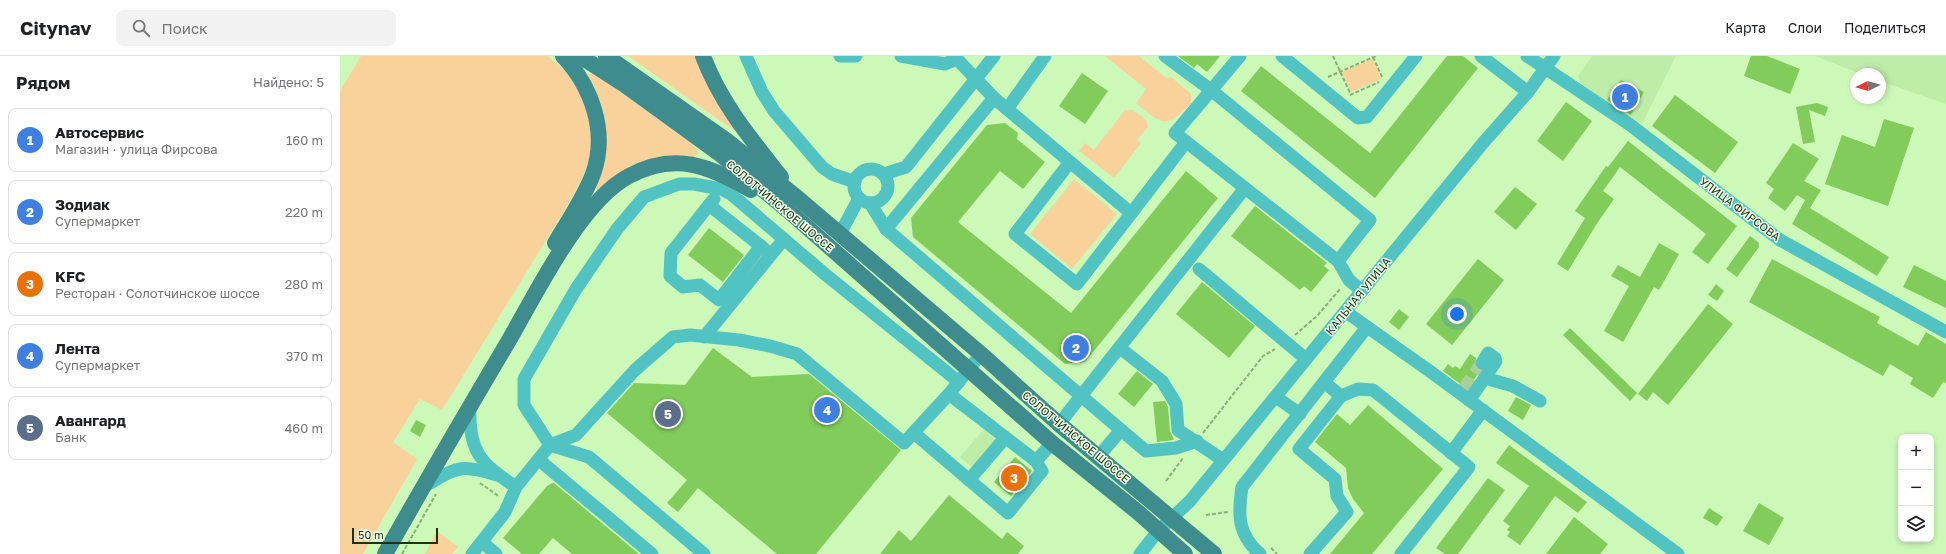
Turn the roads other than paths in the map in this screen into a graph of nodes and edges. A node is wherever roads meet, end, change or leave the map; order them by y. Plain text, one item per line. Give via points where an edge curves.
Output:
1 (563, 56) edge
2 (580, 56) edge
3 (606, 56) edge
4 (703, 56) edge
5 (746, 56) edge
6 (840, 56) edge
7 (856, 56) edge
8 (901, 56) edge
9 (994, 56) edge
10 (1046, 56) edge
11 (1165, 56) edge
12 (1240, 56) edge
13 (1416, 56) edge
14 (1481, 56) edge
15 (1527, 56) edge
16 (1286, 57) edge
17 (958, 58) edge
18 (1550, 60) edge
19 (976, 79) junction
20 (1211, 90) junction
21 (1528, 92) junction
22 (994, 98) junction
23 (1007, 109) junction
24 (1186, 142) junction
25 (1070, 162) junction
26 (884, 174) junction
27 (855, 182) junction
28 (1245, 188) junction
29 (721, 189) junction
30 (800, 200) junction
31 (865, 200) junction
32 (709, 205) junction
33 (1131, 213) junction
34 (791, 214) junction
35 (886, 229) junction
36 (840, 234) junction
37 (784, 240) junction
38 (767, 250) junction
39 (1338, 261) junction
40 (1199, 269) dead end
41 (1362, 291) junction
42 (1346, 312) junction
43 (1367, 327) junction
44 (1946, 332) edge
45 (704, 337) junction
46 (1120, 348) junction
47 (982, 354) junction
48 (1306, 359) junction
49 (1482, 363) tunnel mouth
50 (964, 376) junction
51 (1485, 378) junction
52 (1325, 382) junction
53 (949, 394) junction
54 (1464, 394) junction
55 (1341, 396) junction
56 (1081, 397) junction
57 (1276, 397) junction
58 (1540, 401) dead end
59 (470, 406) junction
60 (1483, 410) junction
61 (1300, 414) junction
62 (1059, 424) junction
63 (1121, 430) junction
64 (914, 433) junction
65 (1005, 438) junction
66 (1196, 441) junction
67 (1052, 443) junction
68 (550, 445) junction
69 (1452, 453) junction
70 (1098, 457) junction
71 (539, 460) junction
72 (1223, 460) junction
73 (1036, 461) junction
74 (498, 475) junction
75 (969, 480) junction
76 (423, 487) junction
77 (516, 487) junction
78 (1172, 517) junction
79 (1158, 531) junction
80 (482, 542) junction
81 (374, 554) edge
82 (385, 554) edge
83 (472, 554) edge
84 (496, 554) edge
85 (652, 554) edge
86 (704, 554) edge
87 (1140, 554) edge
88 (1185, 554) edge
89 (1214, 554) edge
90 (1260, 554) edge
91 (1310, 554) edge
92 (1401, 554) edge
93 (1678, 554) edge

1 - 81 main road via 582,80 596,114 598,149 593,172 585,192
2 - 34 main road, СОЛОТЧИНСКОЕ ШОССЕ via 625,85 720,154
3 - 30 main road, СОЛОТЧИНСКОЕ ШОССЕ via 726,140
4 - 30 main road via 713,81 737,120
5 - 27 street via 762,92 822,166 832,174
6 - 7 street
8 - 17 street via 946,64
9 - 19 street
10 - 23 street
11 - 20 street
12 - 20 street
13 - 16 street via 1388,83 1367,117 1358,118
14 - 21 street
15 - 18 street, УЛИЦА ФИРСОВА
17 - 19 street
18 - 21 street, КАЛЬНАЯ УЛИЦА
18 - 44 street, УЛИЦА ФИРСОВА via 1780,240
19 - 22 street
19 - 26 street via 906,167
20 - 24 street via 1174,133
20 - 39 street via 1370,220
21 - 41 street, КАЛЬНАЯ УЛИЦА
22 - 23 street
22 - 35 street
23 - 25 street
24 - 28 street
24 - 33 street
25 - 33 street
25 - 33 street via 1015,234 1077,284
26 - 27 street via 875,169 864,170
26 - 31 street via 888,184 885,196 881,200
27 - 31 street via 856,193
28 - 39 street
28 - 46 street
29 - 32 street
29 - 37 street via 731,194
29 - 68 street via 679,184 644,197 617,229 576,289 524,380 524,405
30 - 36 main road, СОЛОТЧИНСКОЕ ШОССЕ
31 - 35 street
31 - 36 street
32 - 38 street
32 - 38 street via 671,253 670,276 683,287 700,285 719,300
34 - 50 main road, СОЛОТЧИНСКОЕ ШОССЕ
34 - 59 main road via 725,175 700,166 667,163 629,176 595,203 563,248
35 - 56 street
36 - 47 main road, СОЛОТЧИНСКОЕ ШОССЕ
37 - 38 street
37 - 50 street
38 - 45 street
39 - 41 street via 1349,280
40 - 48 street
41 - 42 street, КАЛЬНАЯ УЛИЦА
42 - 43 street
42 - 48 street, КАЛЬНАЯ УЛИЦА
43 - 52 street
43 - 54 street
45 - 64 street via 754,343 797,354 904,444
45 - 68 street via 673,337 635,370 576,435
46 - 56 street
46 - 66 street via 1162,381 1176,404 1178,430
47 - 50 street
47 - 62 main road, СОЛОТЧИНСКОЕ ШОССЕ
48 - 57 street, КАЛЬНАЯ УЛИЦА
49 - 51 street via 1488,353 1496,361
50 - 53 street
50 - 67 main road, СОЛОТЧИНСКОЕ ШОССЕ
51 - 54 street
51 - 58 street via 1513,386
52 - 55 street
52 - 61 street
53 - 64 street
53 - 65 street
54 - 60 street
55 - 69 street via 1358,388 1373,390
55 - 91 street via 1298,449 1334,479 1337,496 1347,512
56 - 62 street
56 - 63 street
57 - 61 street
57 - 72 street, КАЛЬНАЯ УЛИЦА
59 - 74 street via 469,425 473,446
59 - 76 main road
60 - 69 street
60 - 93 street
61 - 90 street via 1242,487 1238,511 1242,530
62 - 70 main road, СОЛОТЧИНСКОЕ ШОССЕ
63 - 66 street via 1146,451 1176,448
63 - 70 street
64 - 75 street
65 - 73 street
65 - 75 street
66 - 72 street
67 - 73 street
67 - 79 main road, СОЛОТЧИНСКОЕ ШОССЕ
68 - 71 street
68 - 86 street via 589,457
69 - 92 street via 1469,467
70 - 78 main road, СОЛОТЧИНСКОЕ ШОССЕ
71 - 77 street
71 - 85 street
72 - 78 street, КАЛЬНАЯ УЛИЦА via 1190,501
73 - 75 street via 1042,471 1008,513
74 - 76 street via 468,467 455,469
74 - 77 street
76 - 82 main road
77 - 80 street via 505,512
78 - 79 street, КАЛЬНАЯ УЛИЦА
78 - 89 main road, СОЛОТЧИНСКОЕ ШОССЕ
79 - 87 street, КАЛЬНАЯ УЛИЦА
79 - 88 main road, СОЛОТЧИНСКОЕ ШОССЕ
80 - 83 street
80 - 84 street

